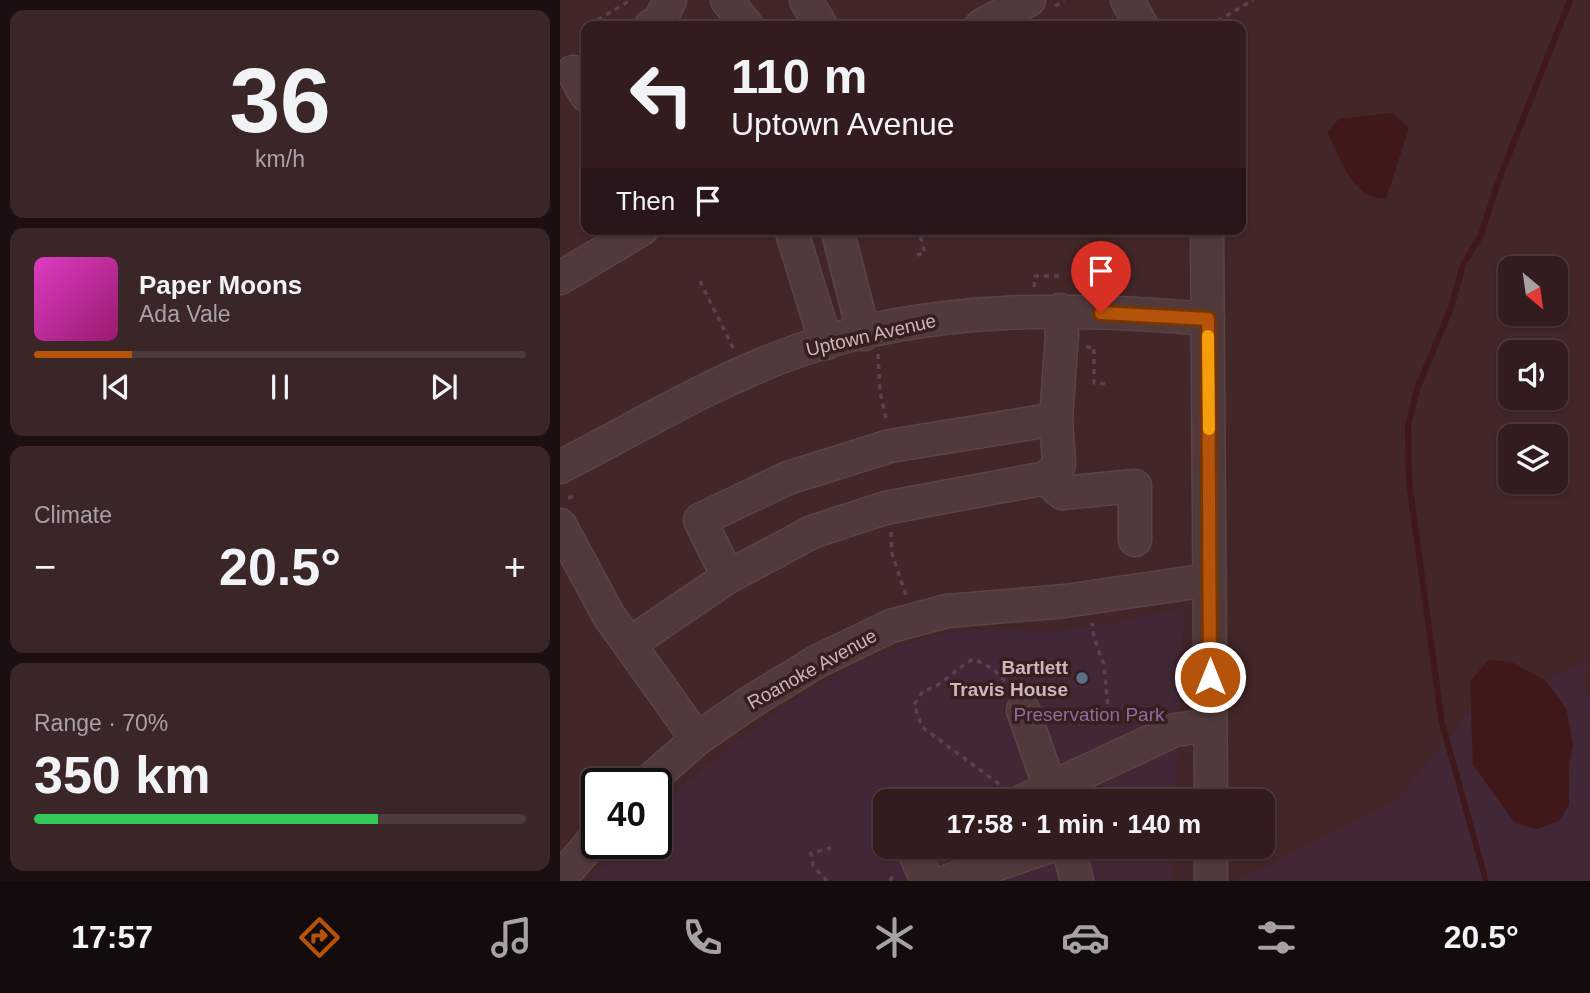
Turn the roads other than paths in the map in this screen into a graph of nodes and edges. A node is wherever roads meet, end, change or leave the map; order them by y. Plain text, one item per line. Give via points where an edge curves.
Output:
1 (727, 0) edge
2 (806, 0) edge
3 (1029, 0) edge
4 (1128, 0) edge
5 (743, 21) edge
6 (818, 21) edge
7 (990, 21) edge
8 (1139, 21) edge
9 (632, 235) edge
10 (793, 235) edge
11 (839, 235) edge
12 (1207, 235) edge
13 (560, 278) edge
14 (1060, 310) junction
15 (1208, 319) junction
16 (871, 341) junction
17 (826, 344) junction
18 (1056, 419) junction
19 (560, 467) edge
20 (1046, 478) junction
21 (564, 511) edge
22 (1135, 540) dead end
23 (729, 577) junction
24 (1209, 580) junction
25 (629, 644) junction
26 (1034, 716) road end
27 (1210, 725) junction
28 (697, 739) junction
29 (664, 768) edge
30 (1052, 789) edge
31 (1064, 789) edge
32 (1211, 789) edge
33 (581, 855) edge
34 (917, 859) edge
35 (1030, 859) edge
36 (1071, 859) edge
37 (1211, 859) edge
38 (1012, 871) edge
39 (560, 879) edge
40 (927, 881) edge
41 (948, 881) edge
42 (1077, 881) edge
43 (1211, 881) edge

1 - 5 street
2 - 6 street
3 - 7 street
4 - 8 street
9 - 13 street
10 - 17 street
11 - 16 street
12 - 15 street
14 - 15 street, Uptown Avenue
14 - 16 street, Uptown Avenue via 945,318
14 - 18 street
15 - 24 street
16 - 17 street, Uptown Avenue
17 - 19 street, Uptown Avenue via 720,383
18 - 20 street via 1059,465
18 - 23 street via 890,446 788,478 713,514 701,520
20 - 22 street via 1062,493 1135,486
20 - 23 street via 886,508 812,532
21 - 25 street via 609,616
23 - 25 street
24 - 27 street
24 - 28 street, Roanoke Avenue via 1066,601 947,611 891,626 818,661
25 - 28 street
26 - 30 street
27 - 31 street via 1175,730
27 - 32 street
28 - 29 street, Roanoke Avenue
33 - 39 street
34 - 40 street
35 - 38 street
36 - 42 street
37 - 43 street
38 - 41 street

